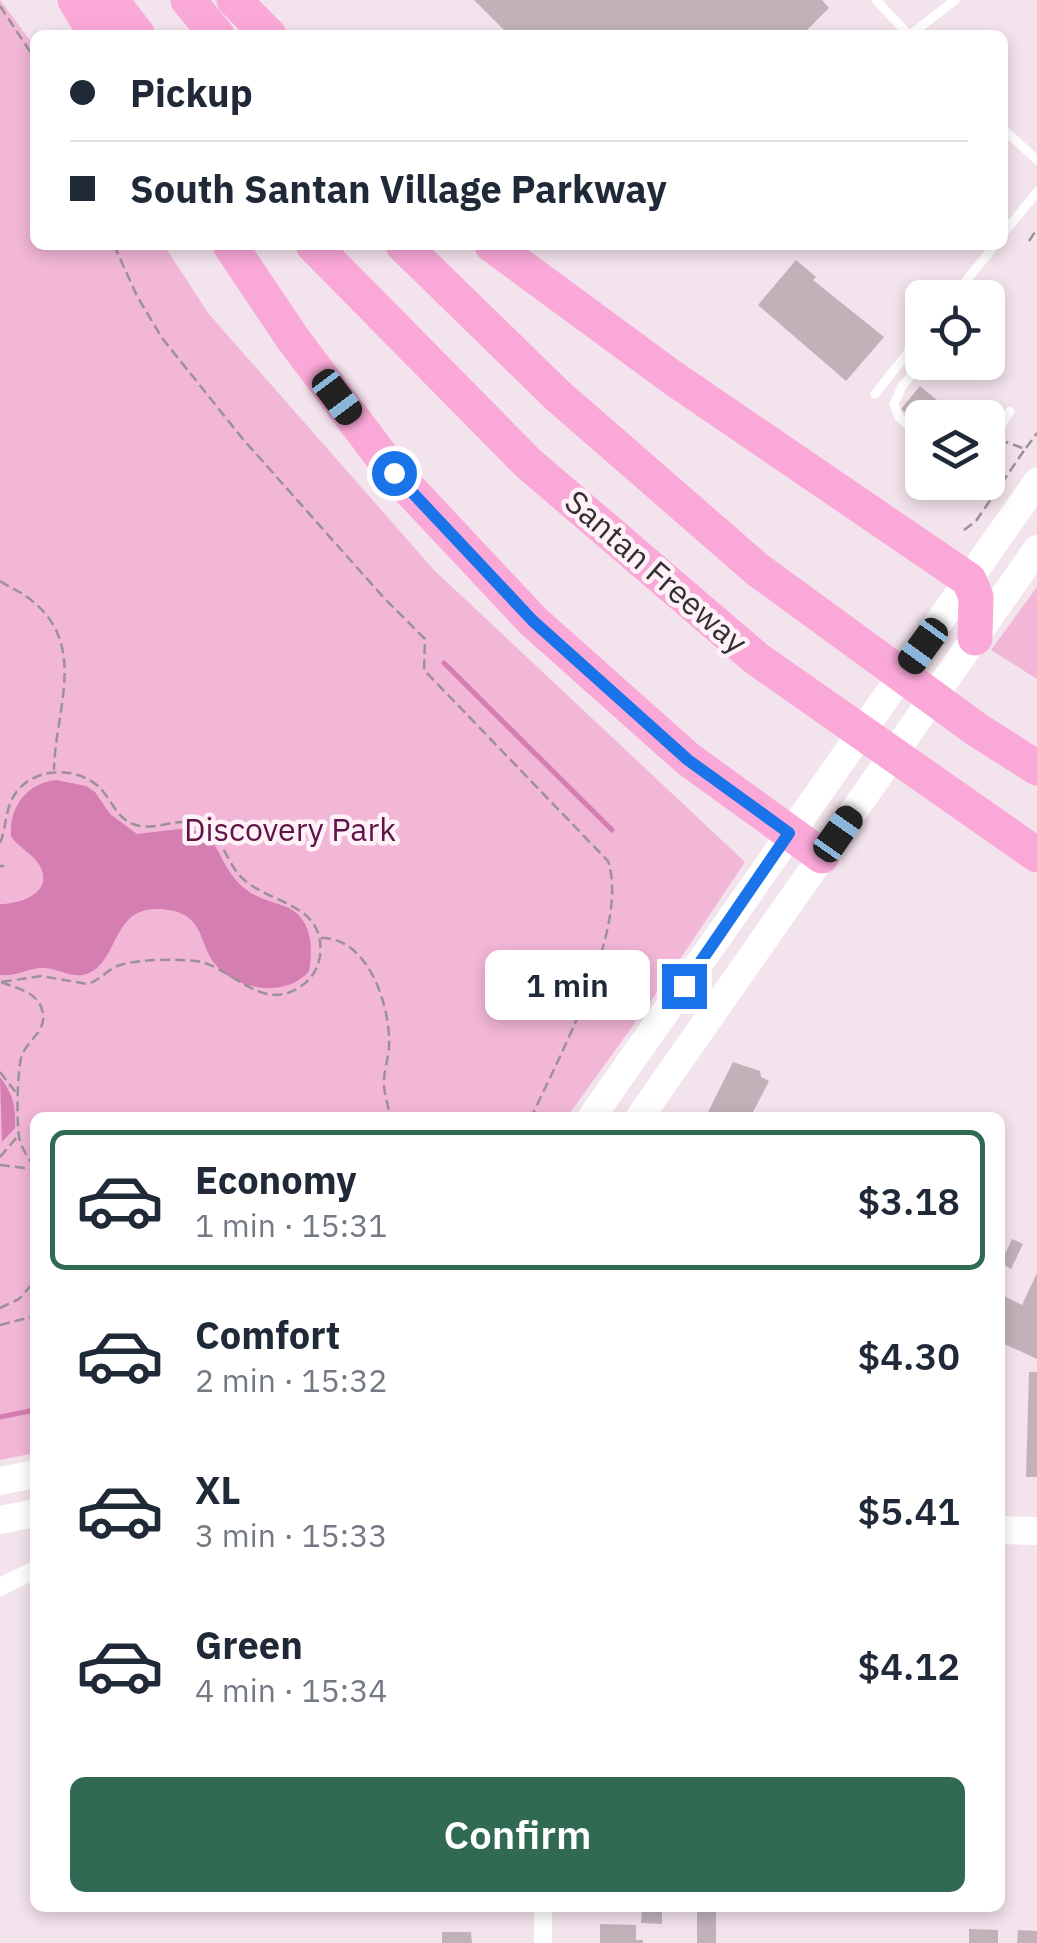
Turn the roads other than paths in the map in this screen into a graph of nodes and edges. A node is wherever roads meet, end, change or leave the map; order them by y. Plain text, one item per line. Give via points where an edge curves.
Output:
1 (75, 0) edge
2 (111, 0) edge
3 (188, 0) edge
4 (234, 0) edge
5 (876, 0) edge
6 (955, 0) edge
7 (93, 30) edge
8 (134, 30) edge
9 (213, 30) edge
10 (264, 30) edge
11 (905, 30) edge
12 (914, 30) edge
13 (1008, 133) edge
14 (1037, 160) edge
15 (1037, 192) edge
16 (1033, 204) edge
17 (1008, 229) edge
18 (233, 250) edge
19 (318, 250) edge
20 (408, 250) edge
21 (499, 250) edge
22 (990, 250) edge
23 (966, 280) edge
24 (905, 356) edge
25 (907, 380) edge
26 (875, 394) dead end
27 (1010, 411) dead end
28 (1005, 419) edge
29 (905, 422) edge
30 (1037, 482) edge
31 (1037, 549) edge
32 (969, 580) junction
33 (975, 638) junction
34 (1037, 768) edge
35 (789, 833) junction
36 (1037, 854) edge
37 (822, 856) junction
38 (595, 1112) edge
39 (644, 1112) edge
40 (30, 1475) edge
41 (0, 1481) edge
42 (30, 1514) edge
43 (0, 1520) edge
44 (1005, 1530) edge
45 (1037, 1531) edge
46 (30, 1572) edge
47 (0, 1587) edge
48 (544, 1912) edge
49 (543, 1943) edge

1 - 7 highway
2 - 8 highway
3 - 9 highway
4 - 10 highway
5 - 11 lane
6 - 12 lane
13 - 14 lane
15 - 16 lane
16 - 17 lane
18 - 35 highway via 394,473 533,621 688,760
19 - 36 highway, Santan Freeway via 528,463 758,659
20 - 34 highway via 558,396 758,570
21 - 32 highway
22 - 23 lane
24 - 26 lane
25 - 29 lane via 894,404
27 - 28 lane
30 - 32 main road
31 - 33 main road
32 - 33 highway via 978,611
32 - 35 main road
33 - 37 main road
35 - 37 highway
35 - 38 main road
37 - 39 main road
40 - 41 main road
42 - 43 main road
44 - 45 main road
46 - 47 street
48 - 49 street

